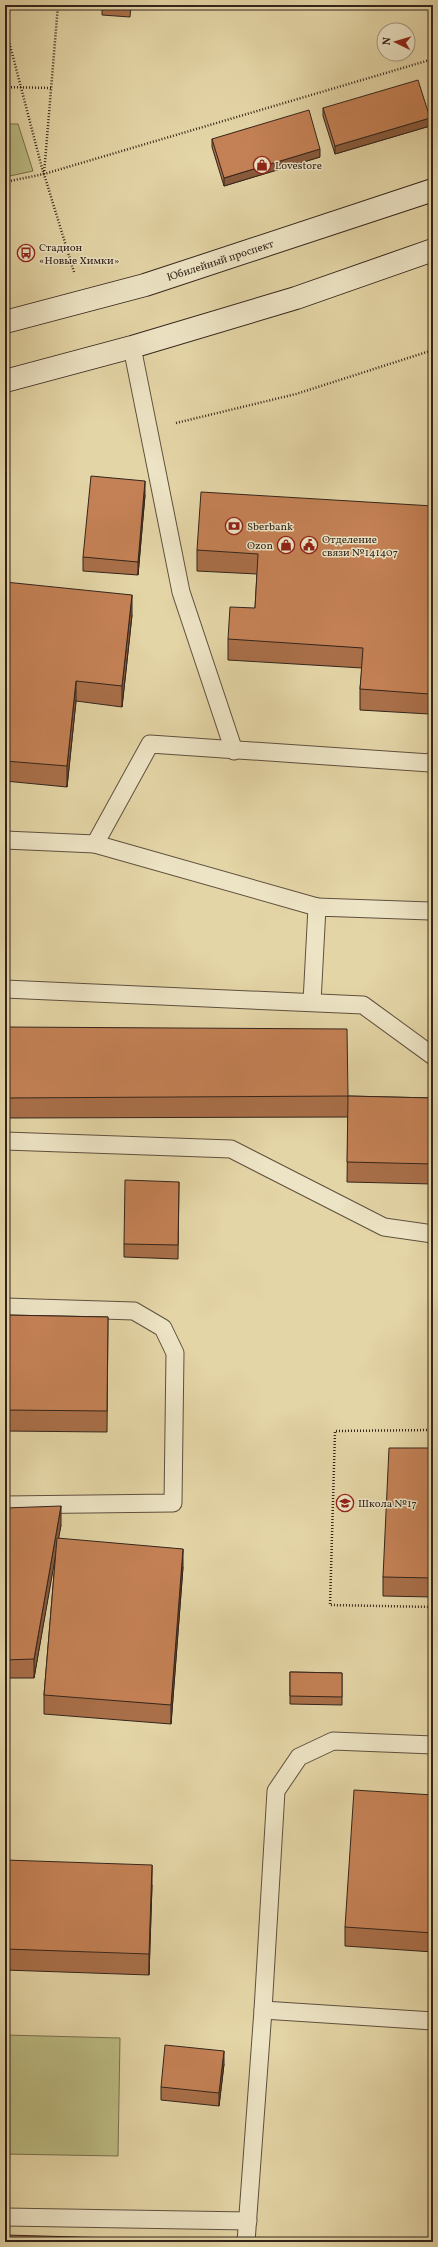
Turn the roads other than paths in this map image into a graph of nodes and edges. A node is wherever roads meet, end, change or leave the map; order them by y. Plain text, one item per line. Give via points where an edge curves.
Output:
1 (433, 190) edge
2 (433, 250) edge
3 (5, 322) edge
4 (132, 347) junction
5 (5, 381) edge
6 (234, 751) junction
7 (433, 760) edge
8 (5, 840) edge
9 (95, 844) junction
10 (317, 907) junction
11 (430, 911) dead end
12 (5, 989) edge
13 (312, 1002) junction
14 (433, 1056) edge
15 (5, 1141) edge
16 (433, 1234) edge
17 (5, 1307) edge
18 (5, 1505) edge
19 (433, 1745) edge
20 (263, 2010) junction
21 (433, 2021) edge
22 (5, 2218) edge
23 (248, 2221) junction
24 (246, 2242) edge

1 - 3 main road, Юбилейный проспект via 144,286
2 - 4 main road via 296,298
4 - 5 main road
4 - 6 lane via 181,592
6 - 7 lane via 430,763
6 - 9 lane via 150,744
8 - 9 lane
9 - 10 lane
10 - 11 lane
10 - 13 lane
12 - 13 lane
13 - 14 lane via 363,1005
15 - 16 lane via 231,1150 384,1226
17 - 18 lane via 134,1311 163,1328 175,1353 173,1503
19 - 20 lane via 333,1741 299,1757 276,1791
20 - 21 lane
20 - 23 lane
22 - 23 lane
23 - 24 lane

